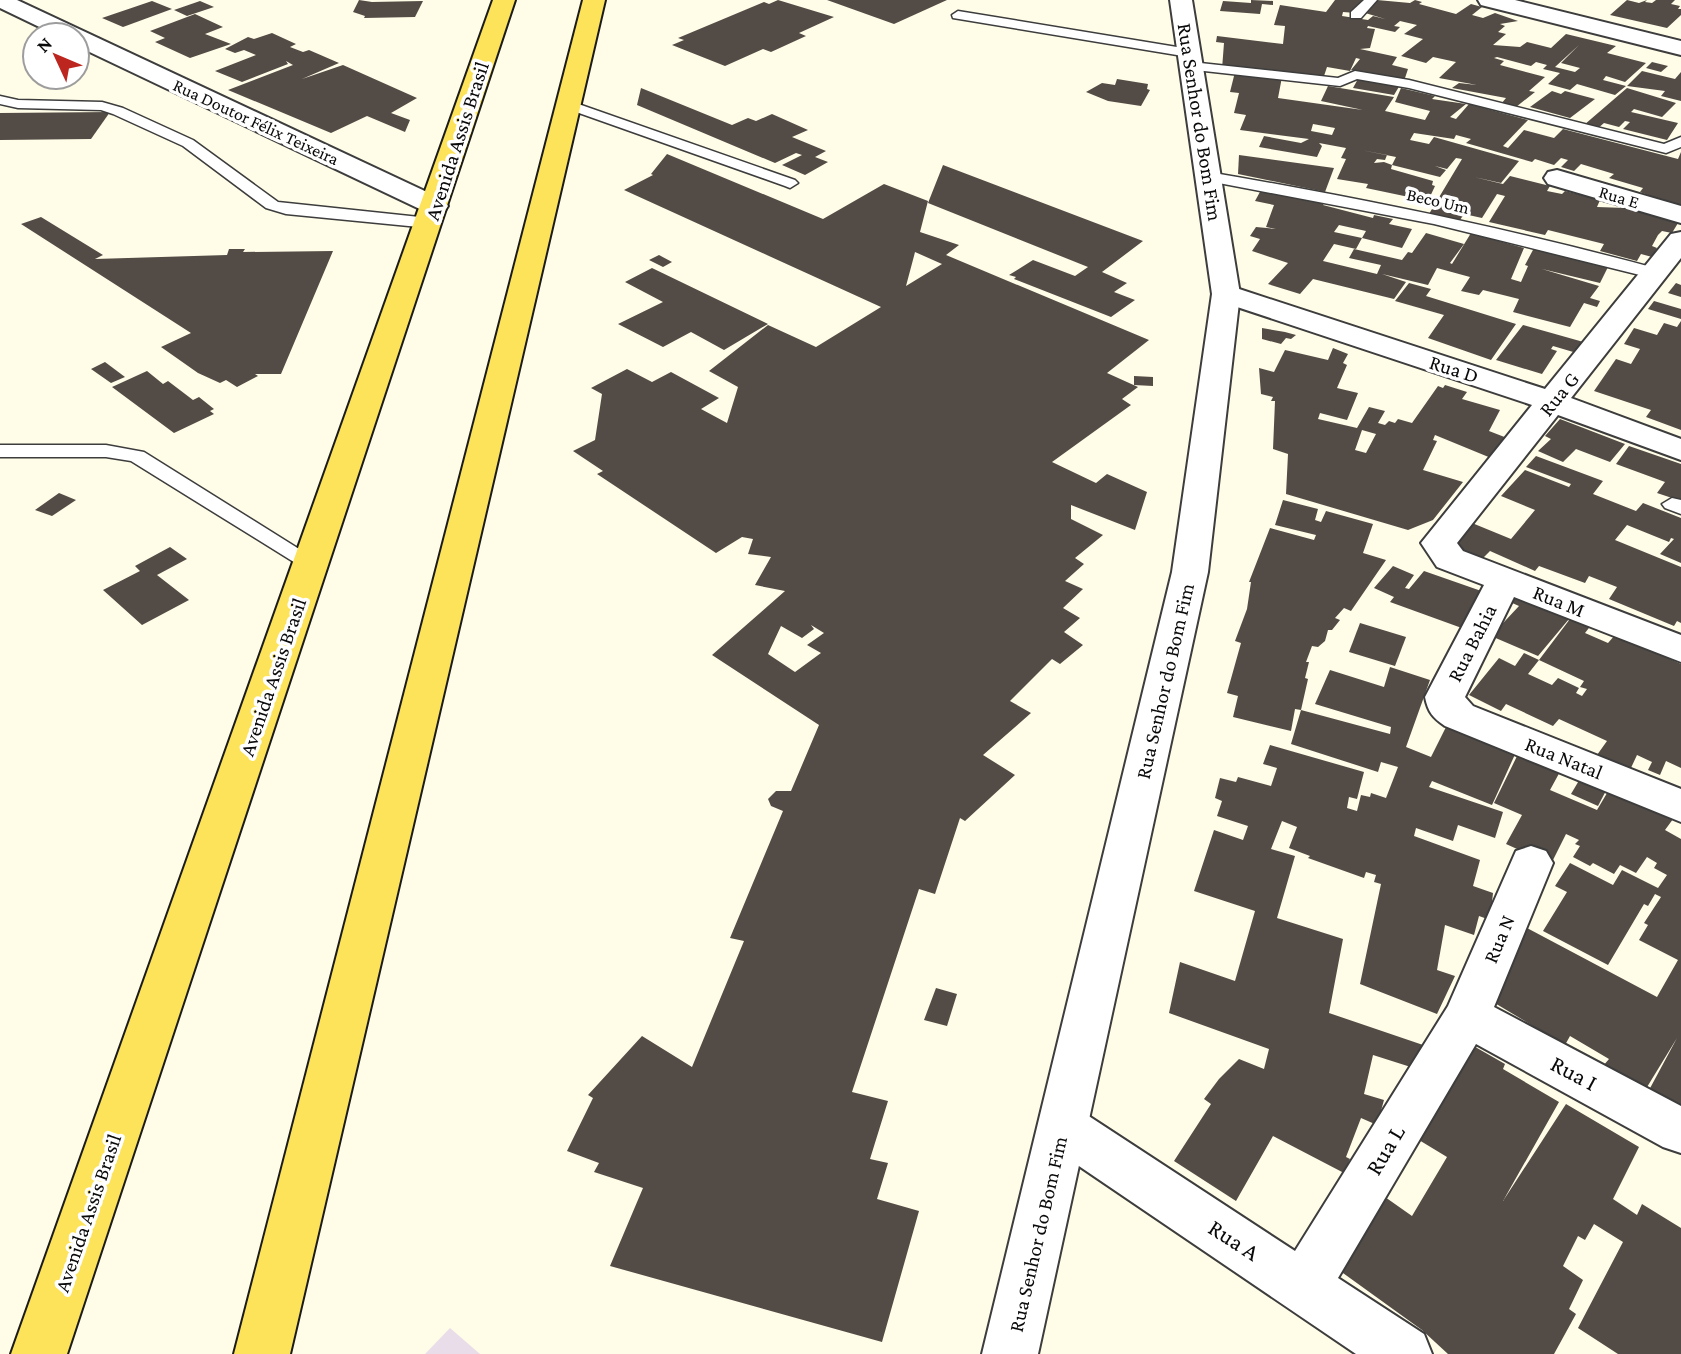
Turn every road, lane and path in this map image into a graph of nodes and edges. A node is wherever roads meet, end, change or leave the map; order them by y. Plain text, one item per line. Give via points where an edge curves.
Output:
1 (0, 0) edge
2 (504, 0) edge
3 (594, 0) edge
4 (1181, 0) edge
5 (1371, 0) edge
6 (1489, 0) edge
7 (958, 15) dead end
8 (1356, 15) dead end
9 (44, 21) edge
10 (91, 44) edge
11 (1681, 48) edge
12 (1190, 60) junction
13 (1432, 74) dead end
14 (1422, 87) junction
15 (0, 100) edge
16 (567, 104) junction
17 (1681, 141) edge
18 (1208, 177) junction
19 (1557, 178) dead end
20 (790, 183) dead end
21 (432, 215) junction
22 (1681, 215) edge
23 (1681, 240) edge
24 (1657, 274) junction
25 (1226, 294) junction
26 (1553, 402) junction
27 (1681, 450) edge
28 (0, 451) edge
29 (1440, 548) joint
30 (312, 564) junction
31 (1505, 579) junction
32 (1681, 649) edge
33 (1447, 708) joint
34 (1681, 806) edge
35 (1531, 863) dead end
36 (1467, 1016) junction
37 (1063, 1127) junction
38 (1681, 1131) edge
39 (1304, 1285) junction
40 (39, 1354) edge
41 (262, 1354) edge
42 (1010, 1354) edge
43 (1404, 1354) edge

1 - 9 street, Rua Doutor Félix Teixeira
2 - 21 main road, Avenida Assis Brasil
3 - 16 main road
4 - 12 street, Rua Senhor do Bom Fim
5 - 8 lane
6 - 11 street
7 - 12 lane
10 - 21 street, Rua Doutor Félix Teixeira
12 - 14 lane via 1340,82 1355,75
12 - 18 street, Rua Senhor do Bom Fim
13 - 14 lane
14 - 17 lane via 1666,149
15 - 21 lane via 118,111 188,143 272,205
16 - 20 lane
16 - 41 main road
18 - 24 lane, Beco Um via 1349,201
18 - 25 street, Rua Senhor do Bom Fim
19 - 22 street, Rua E
21 - 30 main road, Avenida Assis Brasil
23 - 24 street, Rua G
24 - 26 street, Rua G
25 - 26 street, Rua D
25 - 37 street, Rua Senhor do Bom Fim via 1190,572
26 - 27 street, Rua D
26 - 29 street, Rua G via 1440,537
28 - 30 lane via 106,451 137,456
29 - 31 street, Rua M via 1450,559
30 - 40 main road, Avenida Assis Brasil
31 - 32 street, Rua M
31 - 33 street, Rua Bahia via 1445,697
33 - 34 street, Rua Natal
35 - 36 street, Rua N
36 - 38 street, Rua I
36 - 39 street, Rua L
37 - 39 street, Rua A
37 - 42 street, Rua Senhor do Bom Fim
39 - 43 street, Rua A

